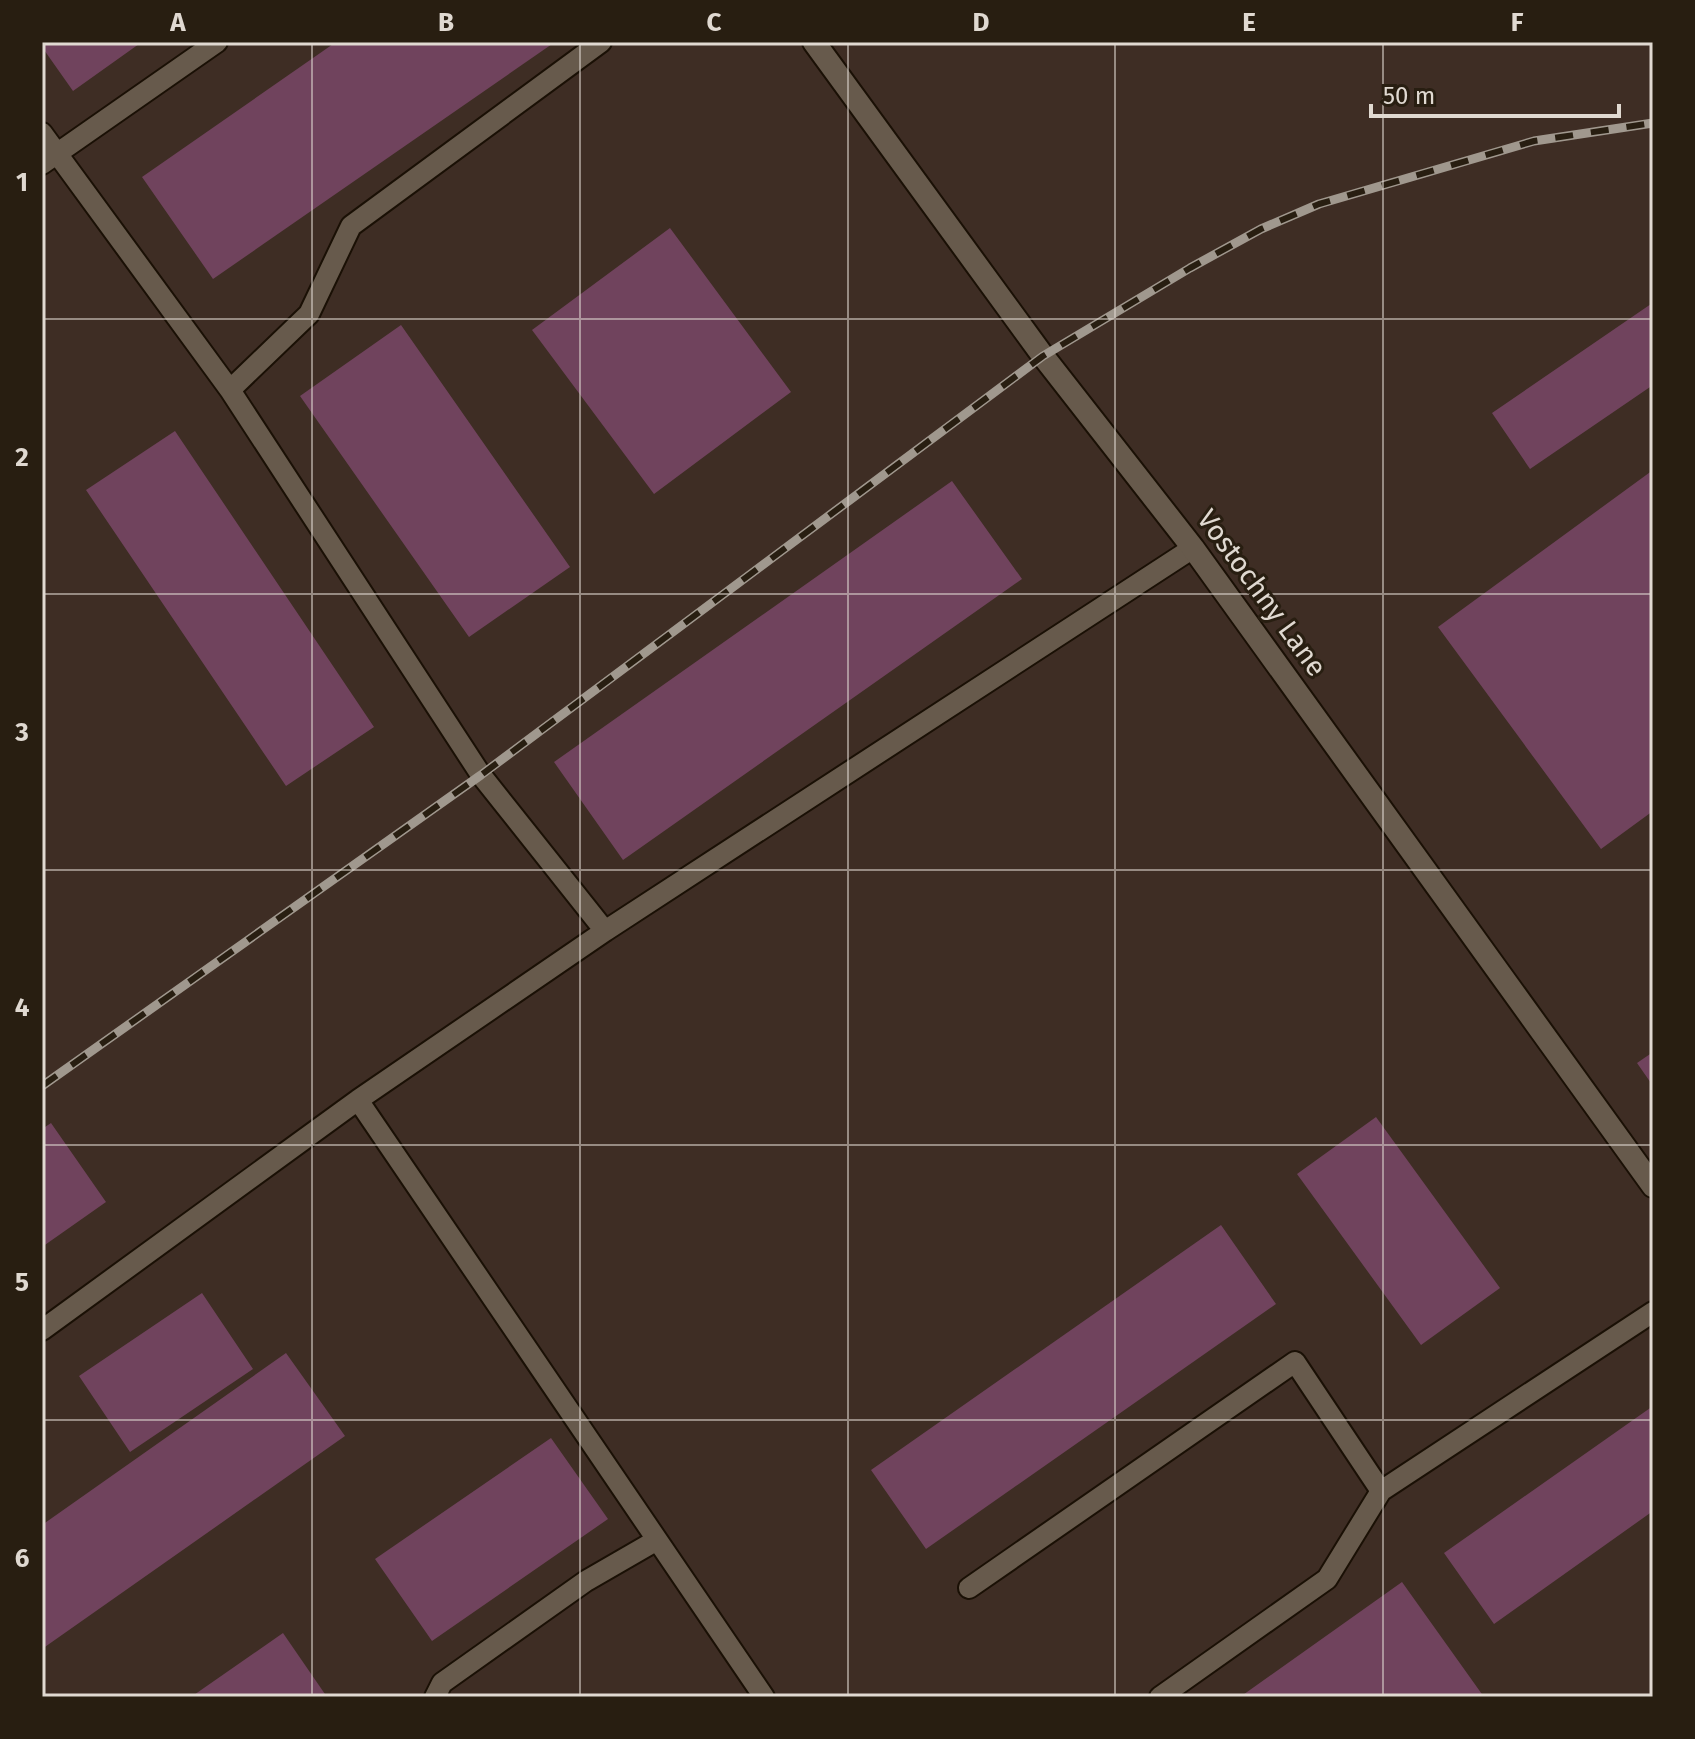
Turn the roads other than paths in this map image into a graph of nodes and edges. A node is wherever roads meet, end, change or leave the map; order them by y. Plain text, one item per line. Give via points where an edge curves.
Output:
1 (217, 42) edge
2 (601, 42) edge
3 (814, 42) edge
4 (42, 133) edge
5 (50, 158) edge
6 (230, 390) junction
7 (1193, 548) junction
8 (605, 931) junction
9 (358, 1100) junction
10 (1653, 1186) edge
11 (1653, 1312) edge
12 (42, 1330) edge
13 (1381, 1491) junction
14 (657, 1540) junction
15 (969, 1588) dead end
16 (435, 1697) edge
17 (764, 1697) edge
18 (1160, 1697) edge

1 - 5 lane
2 - 6 lane via 351,226 309,314
3 - 7 street, Vostochny Lane via 1043,356
4 - 5 lane
5 - 6 lane
6 - 8 lane via 481,775
7 - 8 lane
7 - 10 street, Vostochny Lane
8 - 9 lane
9 - 12 lane
9 - 14 lane
11 - 13 lane
13 - 15 lane via 1295,1362
13 - 18 lane via 1327,1579
14 - 16 lane via 586,1581 454,1674
14 - 17 lane

